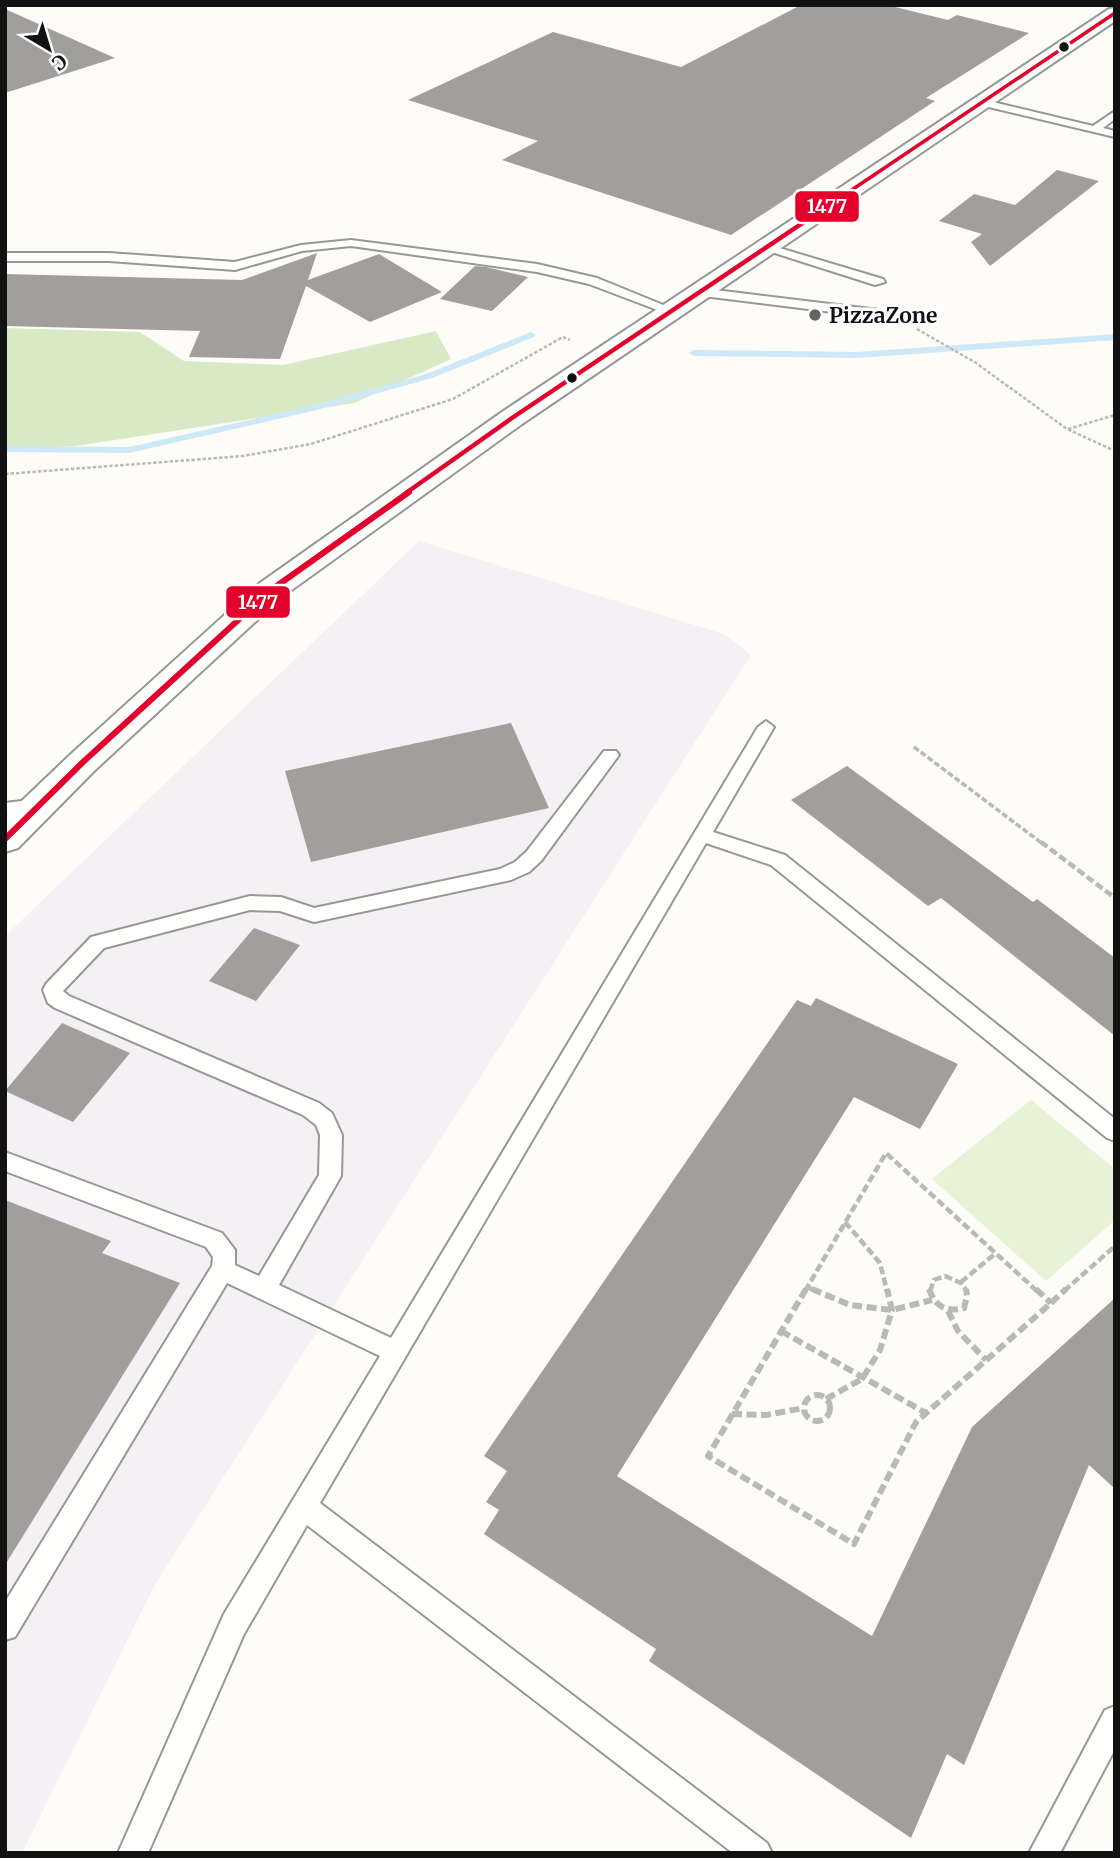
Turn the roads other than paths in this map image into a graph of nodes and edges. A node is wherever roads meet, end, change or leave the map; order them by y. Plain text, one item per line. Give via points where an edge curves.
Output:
1 (1115, 13) edge
2 (980, 102) junction
3 (1115, 114) edge
4 (1095, 129) junction
5 (1115, 134) edge
6 (766, 247) junction
7 (5, 257) edge
8 (879, 282) dead end
9 (699, 292) junction
10 (672, 311) junction
11 (896, 316) dead end
12 (766, 727) dead end
13 (610, 755) dead end
14 (39, 805) junction
15 (5, 809) edge
16 (702, 835) junction
17 (5, 839) edge
18 (1115, 1132) edge
19 (5, 1161) edge
20 (222, 1270) junction
21 (264, 1290) junction
22 (396, 1352) junction
23 (304, 1507) junction
24 (5, 1627) edge
25 (1115, 1720) edge
26 (134, 1853) edge
27 (757, 1853) edge
28 (1044, 1853) edge

1 - 2 street
2 - 4 lane
2 - 6 street
3 - 4 lane
4 - 5 lane
6 - 8 lane
6 - 9 street
7 - 10 lane via 109,257 235,266 301,248 351,243 537,268 593,281
9 - 10 street
9 - 11 lane
10 - 14 street via 512,418 271,590
12 - 16 lane
13 - 21 lane via 534,856 504,875 314,915 281,904 250,903 98,943 53,990 62,1002 311,1108 324,1119 331,1135 330,1176
14 - 15 lane
14 - 17 street
16 - 18 lane via 778,860
16 - 22 lane
19 - 20 lane via 214,1240 223,1247 226,1258
20 - 21 lane
20 - 24 lane
21 - 22 lane
22 - 23 lane
23 - 26 lane via 234,1624
23 - 27 lane
25 - 28 lane

